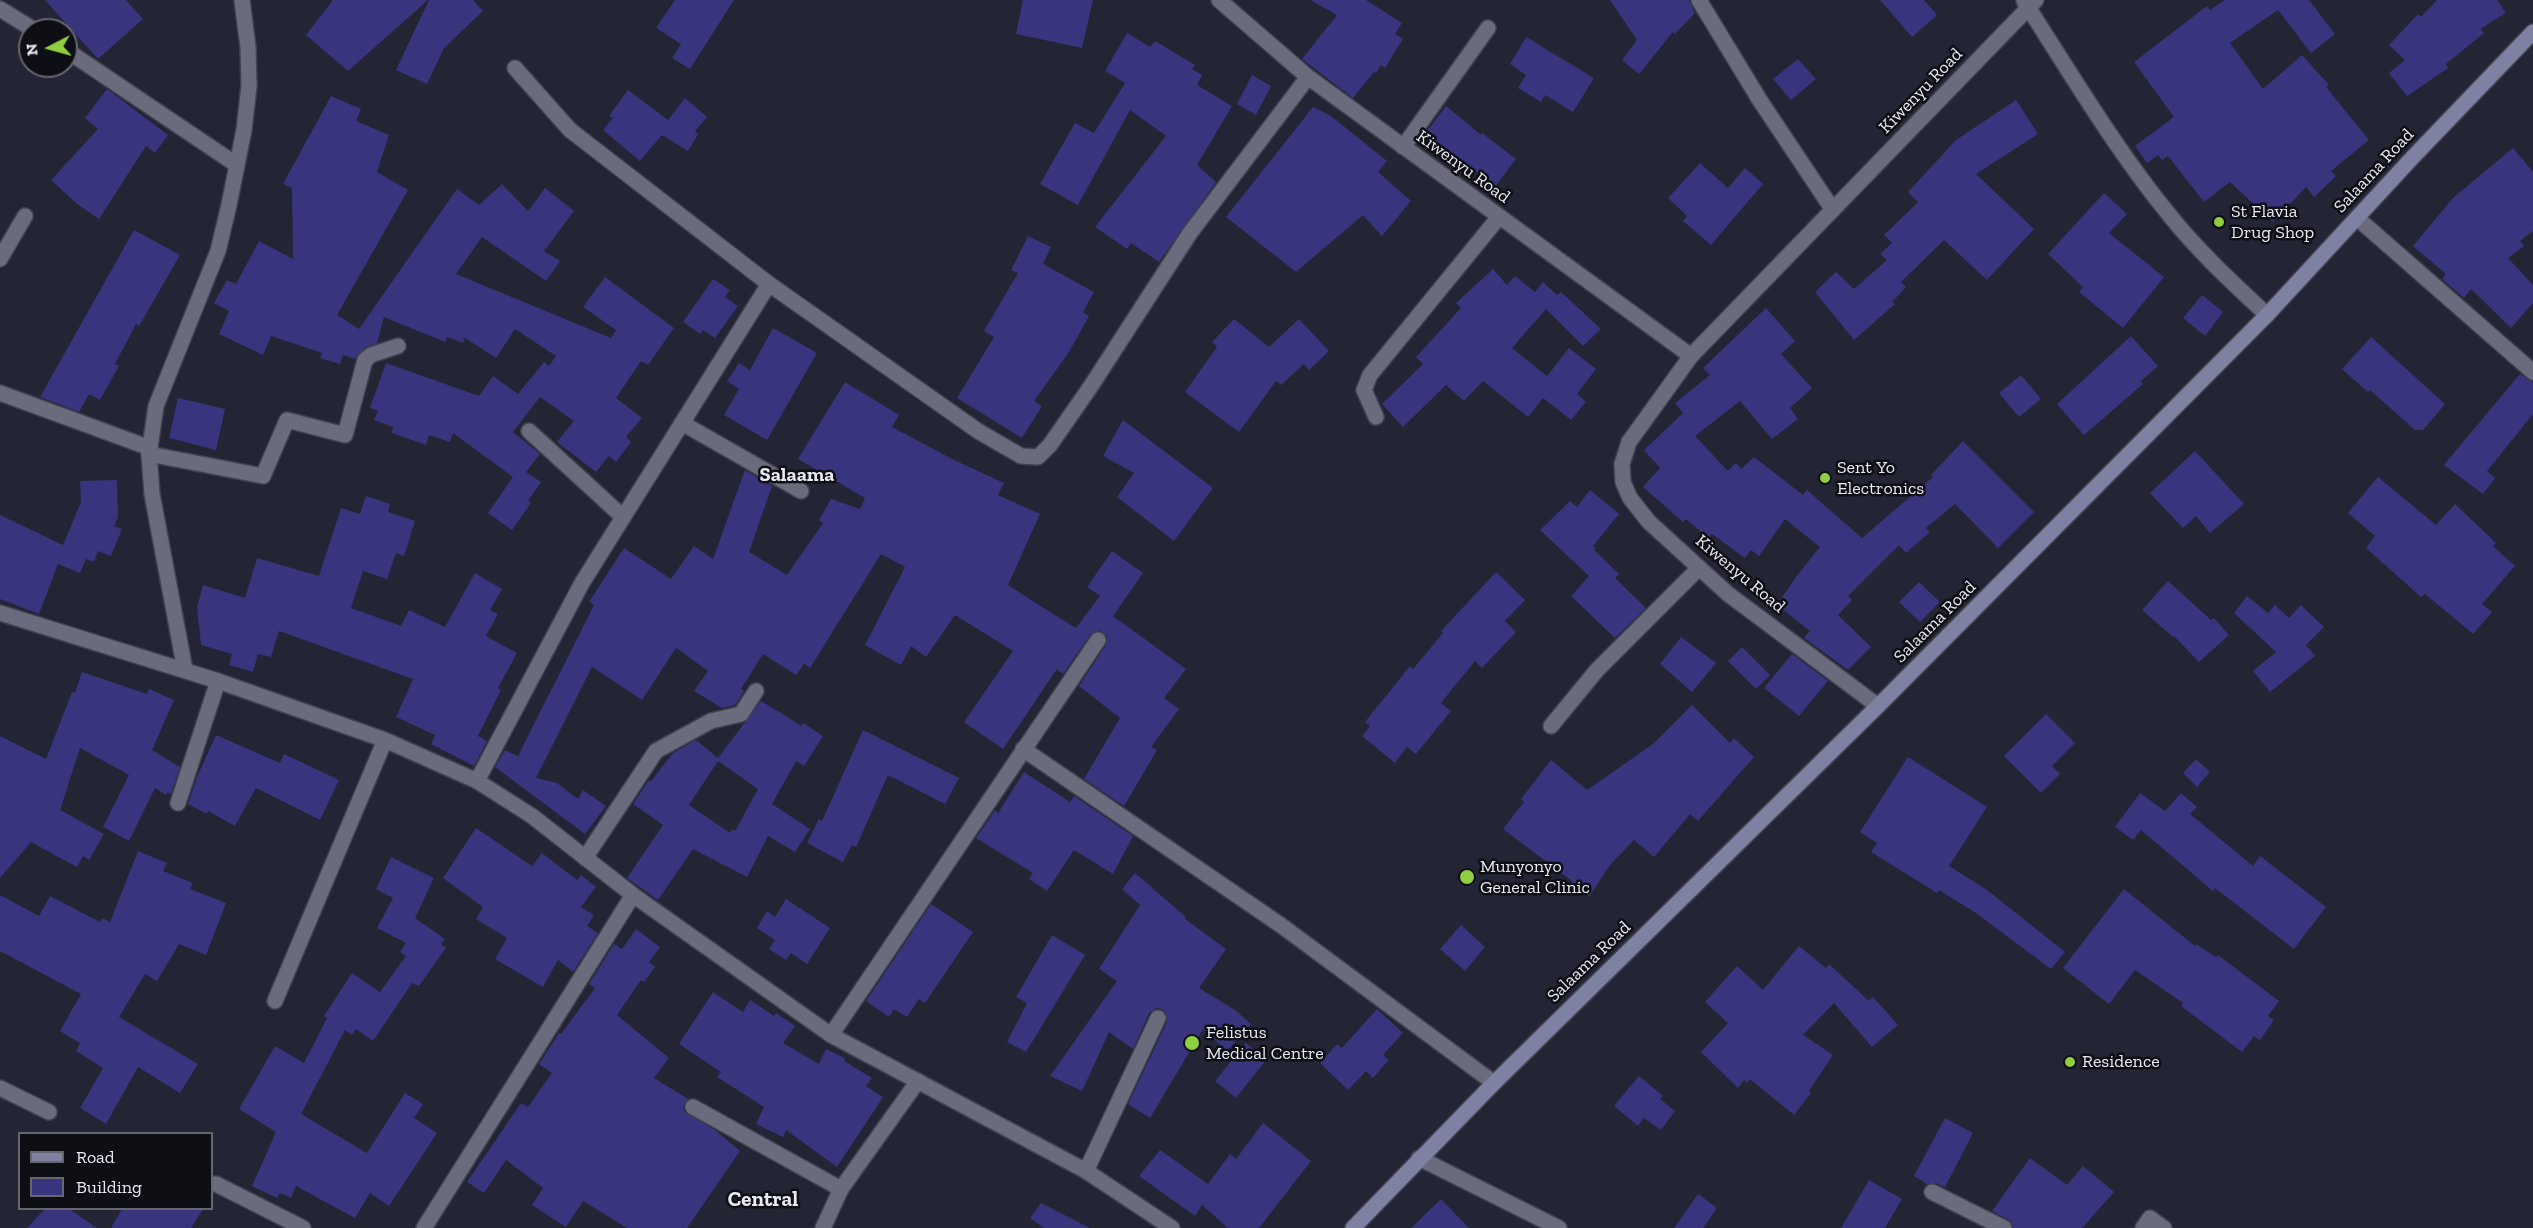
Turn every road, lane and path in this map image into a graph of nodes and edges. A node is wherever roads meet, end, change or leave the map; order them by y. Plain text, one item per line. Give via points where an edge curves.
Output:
1 (242, 0) edge
2 (1219, 0) edge
3 (1699, 0) edge
4 (2029, 3) edge
5 (0, 9) edge
6 (18, 20) edge
7 (1488, 28) dead end
8 (2533, 32) edge
9 (78, 58) edge
10 (515, 68) dead end
11 (1308, 77) junction
12 (1403, 147) junction
13 (237, 165) junction
14 (1833, 210) junction
15 (25, 216) dead end
16 (1499, 217) junction
17 (2357, 218) junction
18 (0, 259) edge
19 (769, 284) junction
20 (2267, 315) junction
21 (398, 346) dead end
22 (1691, 356) junction
23 (2533, 372) edge
24 (0, 393) edge
25 (1376, 417) dead end
26 (682, 423) junction
27 (529, 431) dead end
28 (149, 451) junction
29 (801, 491) dead end
30 (623, 517) junction
31 (1700, 568) junction
32 (0, 613) edge
33 (1098, 640) dead end
34 (185, 670) junction
35 (218, 681) junction
36 (756, 691) dead end
37 (1878, 706) junction
38 (1551, 726) dead end
39 (385, 740) junction
40 (1023, 749) junction
41 (477, 781) junction
42 (178, 803) dead end
43 (585, 858) junction
44 (633, 895) junction
45 (275, 1001) dead end
46 (1158, 1018) dead end
47 (831, 1035) junction
48 (918, 1081) junction
49 (1494, 1083) junction
50 (0, 1088) edge
51 (693, 1107) dead end
52 (49, 1112) dead end
53 (1419, 1158) junction
54 (1086, 1171) junction
55 (216, 1184) dead end
56 (841, 1189) junction
57 (1932, 1192) dead end
58 (303, 1228) edge
59 (424, 1228) edge
60 (823, 1228) edge
61 (1172, 1228) edge
62 (1353, 1228) edge
63 (1559, 1228) edge
64 (2004, 1228) edge
65 (2143, 1228) edge
66 (2164, 1228) edge

1 - 13 street via 249,86
2 - 11 street, Kiwenyu Road
3 - 14 street
4 - 14 street, Kiwenyu Road
4 - 20 street via 2133,167 2172,218
5 - 6 street
7 - 12 street
8 - 17 main road, Salaama Road
9 - 13 street
10 - 19 street via 570,130
11 - 12 street, Kiwenyu Road
11 - 19 street via 1190,233 1091,386 1038,457 1021,456 978,431
12 - 16 street, Kiwenyu Road
13 - 28 street via 218,251 156,406
14 - 22 street, Kiwenyu Road
15 - 18 street
16 - 22 street, Kiwenyu Road
16 - 25 street via 1370,375 1364,390
17 - 20 main road, Salaama Road
17 - 23 street
19 - 26 street
20 - 37 main road, Salaama Road
21 - 28 street via 364,360 345,435 287,420 263,476
22 - 31 street, Kiwenyu Road via 1629,442 1623,482 1649,522
24 - 28 street
26 - 29 street
26 - 30 street
27 - 30 street
28 - 34 street via 152,495
30 - 41 street via 582,583
31 - 37 street, Kiwenyu Road via 1728,594
31 - 38 street via 1597,670
32 - 34 street
33 - 40 street
34 - 35 street
35 - 39 street
35 - 42 street
36 - 43 street via 741,714 711,721 656,751
37 - 49 main road, Salaama Road
39 - 41 street
39 - 45 street
40 - 47 street
40 - 49 street via 1282,926
41 - 43 street via 532,816
43 - 44 street
44 - 47 street
44 - 59 street
46 - 54 street
47 - 48 street
48 - 54 street
48 - 56 street
49 - 53 main road, Salaama Road
50 - 52 street
51 - 56 street
53 - 62 main road, Salaama Road
53 - 63 street
54 - 61 street
55 - 58 street
56 - 60 street
57 - 64 street
65 - 66 street via 2150,1218

